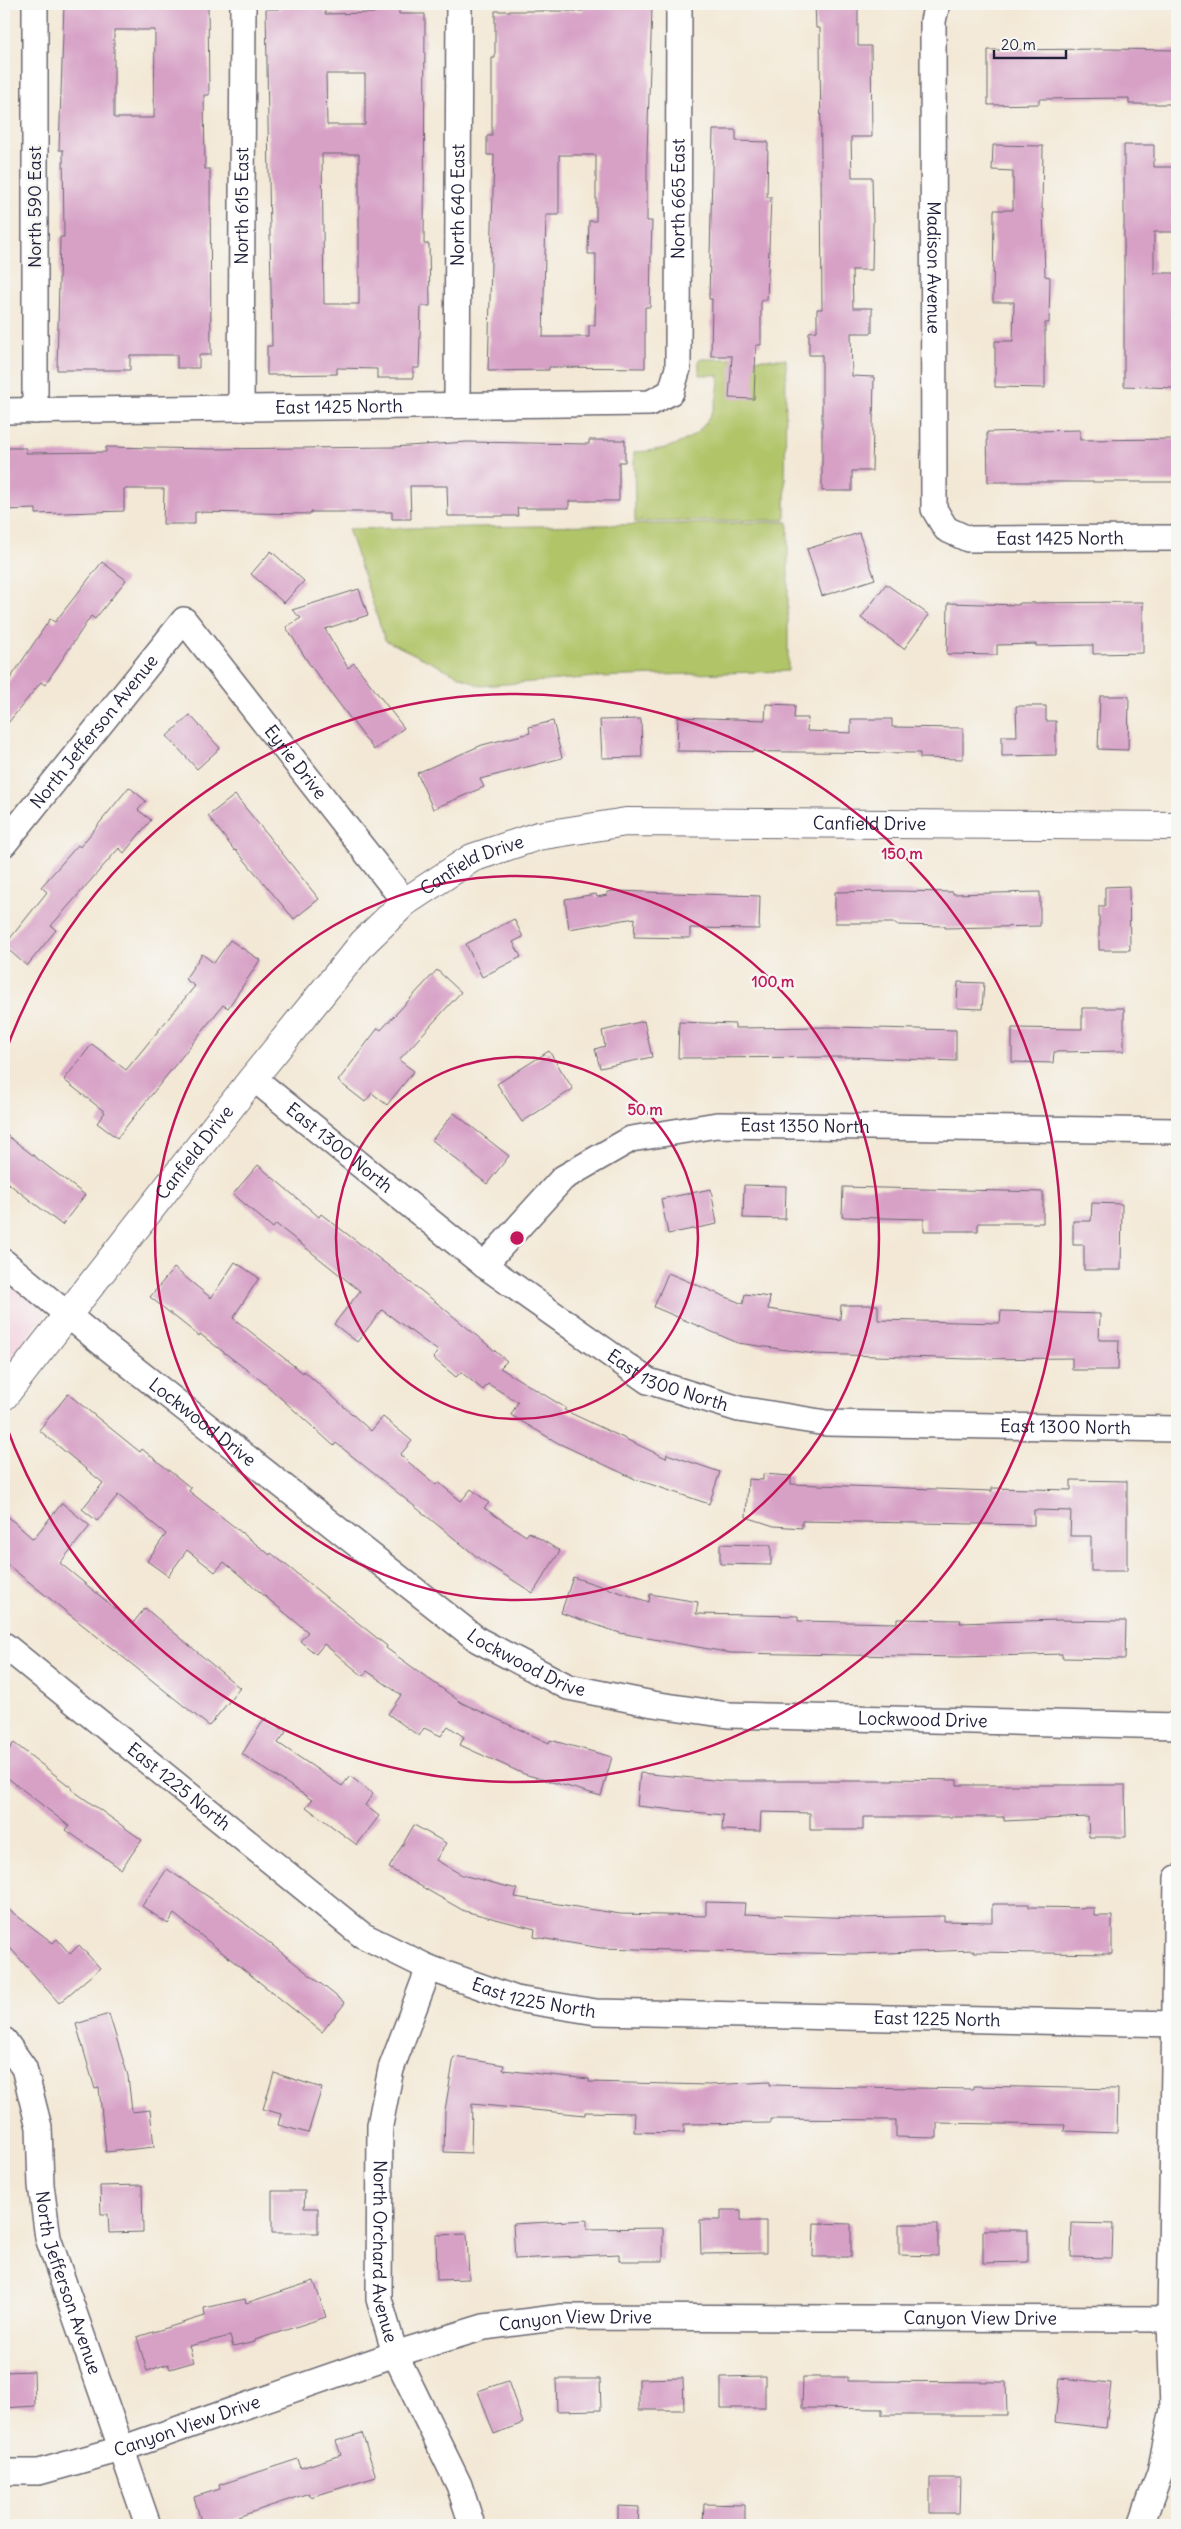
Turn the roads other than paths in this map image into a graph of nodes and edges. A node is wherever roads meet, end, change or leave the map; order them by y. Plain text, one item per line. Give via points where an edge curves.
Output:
1 (35, 4) edge
2 (243, 4) edge
3 (459, 4) edge
4 (679, 4) edge
5 (937, 4) edge
6 (671, 392) joint
7 (457, 405) junction
8 (241, 408) junction
9 (4, 411) edge
10 (35, 411) junction
11 (946, 529) joint
12 (1177, 538) edge
13 (184, 620) joint
14 (1177, 826) edge
15 (4, 844) edge
16 (406, 902) junction
17 (253, 1078) junction
18 (1177, 1131) edge
19 (4, 1262) edge
20 (484, 1265) junction
21 (69, 1316) junction
22 (4, 1396) edge
23 (1177, 1429) edge
24 (4, 1645) edge
25 (1177, 1726) edge
26 (1177, 1878) edge
27 (429, 1968) junction
28 (1175, 2024) edge
29 (4, 2040) edge
30 (1170, 2319) junction
31 (395, 2354) junction
32 (121, 2449) junction
33 (4, 2472) edge
34 (1169, 2475) edge
35 (148, 2525) edge
36 (472, 2525) edge
37 (1141, 2525) edge

1 - 10 street, North 590 East
2 - 8 street, North 615 East
3 - 7 street, North 640 East
4 - 6 street, North 665 East via 678,368
5 - 11 street, Madison Avenue via 933,21 934,509
6 - 7 street, East 1425 North via 650,402
7 - 8 street, East 1425 North
8 - 10 street, East 1425 North
9 - 10 street, East 1425 North
11 - 12 street, East 1425 North via 968,539
13 - 15 street, North Jefferson Avenue
13 - 16 street, Eyrie Drive
14 - 16 street, Canfield Drive via 626,822 538,836 472,858
16 - 17 street, Canfield Drive via 363,943
17 - 20 street, East 1300 North
17 - 21 street, Canfield Drive
18 - 20 street, East 1350 North via 717,1126 631,1139 563,1178
19 - 21 street, Lockwood Drive
20 - 23 street, East 1300 North via 648,1381 739,1409 826,1423
21 - 22 street, Canfield Drive
21 - 25 street, Lockwood Drive via 478,1640 568,1687 728,1715
24 - 27 street, East 1225 North via 362,1935
26 - 28 street
27 - 28 street, East 1225 North via 516,1999 596,2012
27 - 31 street, North Orchard Avenue via 391,2069 380,2125 379,2299
28 - 30 street
29 - 32 street, North Jefferson Avenue via 24,2068 39,2127 40,2184 48,2238
30 - 31 street, Canyon View Drive via 562,2317 484,2327
30 - 34 street via 1173,2409
31 - 32 street, Canyon View Drive
31 - 36 street, North Orchard Avenue via 459,2485
32 - 33 street, Canyon View Drive via 39,2472
32 - 35 street, North Jefferson Avenue
34 - 37 street

